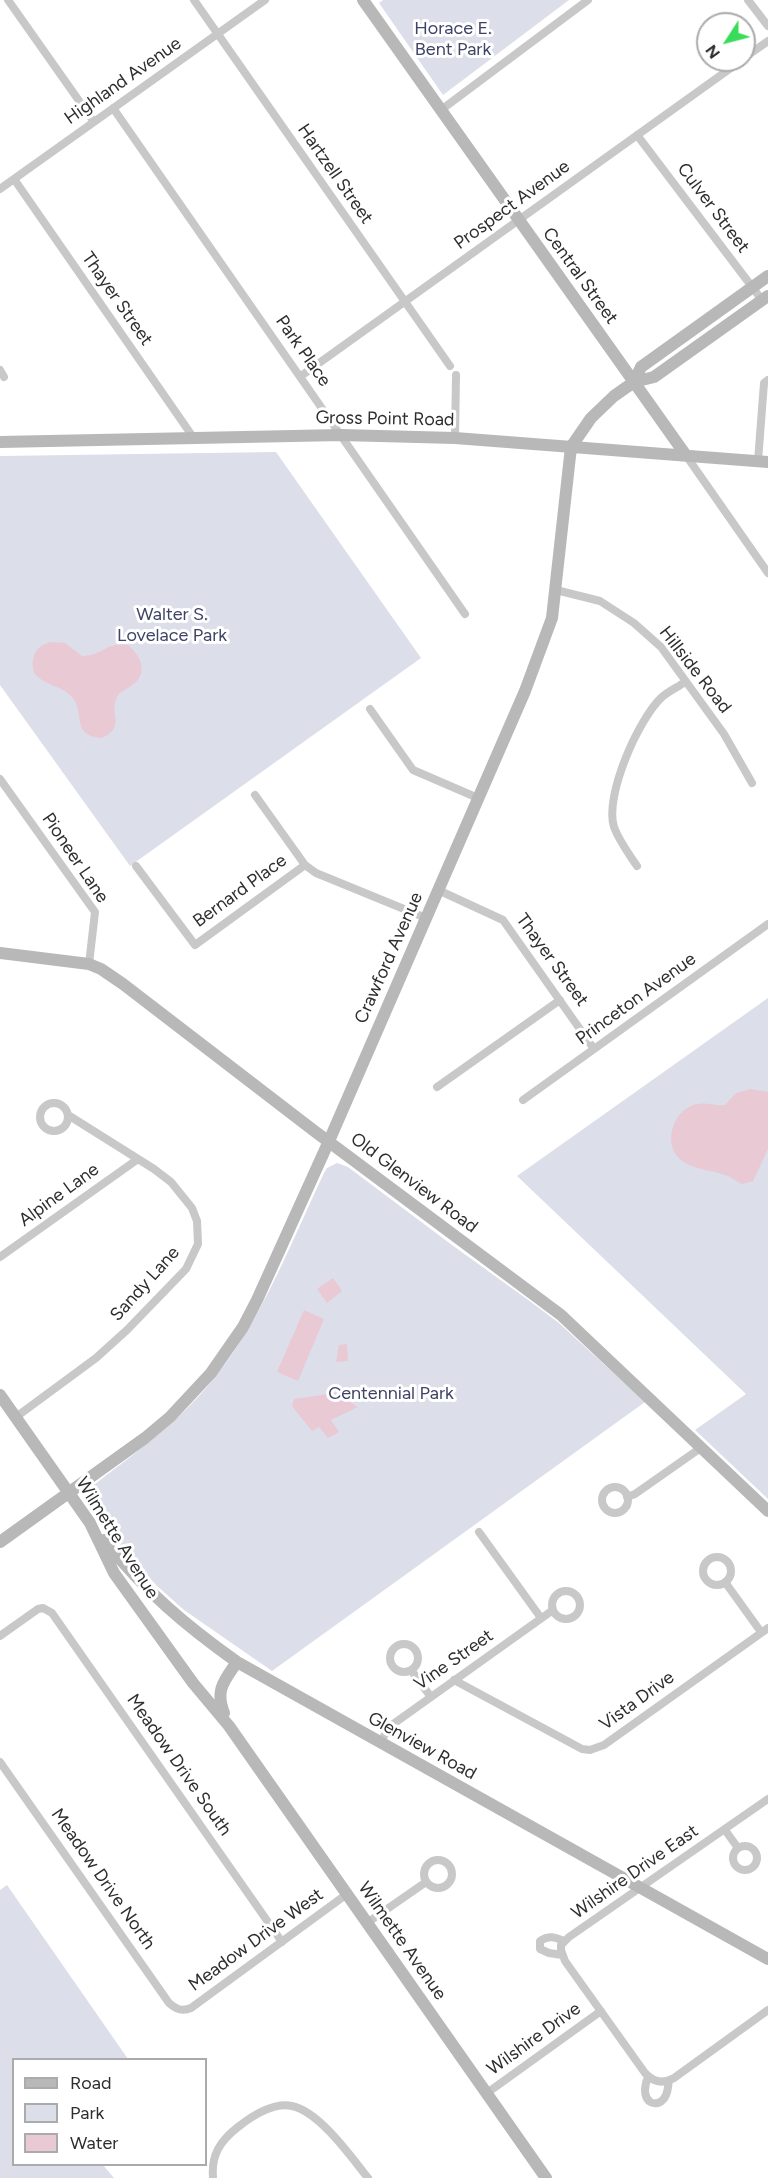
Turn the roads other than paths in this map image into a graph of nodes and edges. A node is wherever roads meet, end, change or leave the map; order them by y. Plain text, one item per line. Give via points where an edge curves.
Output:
1 (8, 0) edge
2 (194, 0) edge
3 (265, 0) edge
4 (363, 0) edge
5 (588, 0) edge
6 (748, 0) edge
7 (768, 26) edge
8 (217, 34) junction
9 (725, 72) edge
10 (113, 108) junction
11 (441, 110) junction
12 (94, 122) junction
13 (637, 135) junction
14 (14, 179) junction
15 (0, 189) edge
16 (518, 220) junction
17 (768, 276) edge
18 (753, 287) junction
19 (765, 298) edge
20 (405, 302) junction
21 (450, 366) dead end
22 (456, 375) dead end
23 (301, 376) junction
24 (768, 380) edge
25 (634, 382) junction
26 (341, 435) junction
27 (193, 437) junction
28 (455, 438) junction
29 (0, 442) edge
30 (572, 447) junction
31 (685, 454) junction
32 (763, 461) edge
33 (768, 573) edge
34 (556, 590) junction
35 (465, 614) dead end
36 (686, 682) junction
37 (370, 709) dead end
38 (0, 779) edge
39 (752, 783) dead end
40 (255, 795) dead end
41 (478, 798) junction
42 (305, 865) junction
43 (136, 866) dead end
44 (637, 866) dead end
45 (438, 890) junction
46 (426, 918) junction
47 (768, 924) edge
48 (0, 953) edge
49 (89, 964) junction
50 (560, 1000) junction
51 (594, 1049) junction
52 (437, 1087) dead end
53 (523, 1100) dead end
54 (68, 1115) dead end
55 (329, 1142) junction
56 (138, 1159) junction
57 (0, 1257) edge
58 (0, 1395) edge
59 (15, 1417) junction
60 (702, 1448) junction
61 (69, 1493) junction
62 (627, 1497) dead end
63 (768, 1511) edge
64 (90, 1523) junction
65 (479, 1532) dead end
66 (0, 1542) edge
67 (725, 1582) dead end
68 (553, 1610) dead end
69 (541, 1618) junction
70 (765, 1630) edge
71 (0, 1636) edge
72 (237, 1662) junction
73 (411, 1670) dead end
74 (454, 1680) junction
75 (431, 1697) junction
76 (229, 1726) junction
77 (380, 1743) junction
78 (0, 1762) edge
79 (768, 1799) edge
80 (725, 1830) junction
81 (738, 1848) dead end
82 (426, 1882) dead end
83 (641, 1887) junction
84 (347, 1894) junction
85 (367, 1923) junction
86 (564, 1941) junction
87 (282, 1942) junction
88 (562, 1955) junction
89 (768, 1959) edge
90 (182, 2010) joint
91 (768, 2010) edge
92 (601, 2011) junction
93 (648, 2077) junction
94 (669, 2081) junction
95 (487, 2093) junction
96 (213, 2178) edge
97 (368, 2178) edge
98 (546, 2178) edge

1 - 12 street
2 - 8 street, Hartzell Street
3 - 8 street, Highland Avenue
4 - 11 main road, Central Street
5 - 11 street
6 - 7 street
8 - 10 street, Highland Avenue
8 - 20 street, Hartzell Street
9 - 13 street, Prospect Avenue
10 - 12 street, Highland Avenue
10 - 23 street, Park Place
11 - 16 main road, Central Street
12 - 14 street, Highland Avenue
13 - 16 street, Prospect Avenue
13 - 18 street, Culver Street
14 - 15 street, Highland Avenue
14 - 27 street, Thayer Street
16 - 20 street, Prospect Avenue
16 - 25 main road, Central Street
17 - 18 main road, Crawford Avenue
18 - 19 street, Culver Street
18 - 25 main road, Crawford Avenue via 641,367
19 - 25 main road, Crawford Avenue via 654,377
20 - 21 street, Hartzell Street
20 - 23 street, Prospect Avenue
22 - 28 street
23 - 26 street, Park Place
24 - 32 street via 764,383
25 - 30 main road, Crawford Avenue via 591,418
25 - 31 main road, Central Street
26 - 27 main road, Gross Point Road
26 - 28 main road, Gross Point Road
26 - 35 street, Park Place
27 - 29 main road, Gross Point Road
28 - 30 main road, Gross Point Road
30 - 31 main road, Gross Point Road
30 - 34 main road, Crawford Avenue
31 - 32 main road, Gross Point Road
31 - 33 street, Central Street
34 - 36 street, Hillside Road via 600,601 634,623 661,647
34 - 41 main road, Crawford Avenue via 552,618 525,691
36 - 39 street, Hillside Road via 724,734
36 - 44 street via 662,697 646,717 615,783 611,806 614,826
37 - 41 street via 413,770
38 - 49 street, Pioneer Lane via 95,912
40 - 42 street
41 - 45 main road, Crawford Avenue
42 - 43 street, Bernard Place via 195,945
42 - 46 street
45 - 46 main road, Crawford Avenue
45 - 50 street, Thayer Street via 503,920
46 - 55 main road, Crawford Avenue
47 - 51 street, Princeton Avenue
48 - 49 main road, Old Glenview Road
49 - 55 main road, Old Glenview Road via 123,984
50 - 51 street, Thayer Street
50 - 52 street
51 - 53 street, Princeton Avenue
54 - 56 street, Sandy Lane
55 - 60 main road, Old Glenview Road via 561,1315
55 - 61 main road, Crawford Avenue via 257,1300 211,1374 145,1438
56 - 57 street, Alpine Lane
56 - 59 street, Sandy Lane via 171,1182 192,1208 198,1232 194,1255 186,1269 96,1358
58 - 59 main road, Wilmette Avenue
59 - 61 main road, Wilmette Avenue
60 - 62 street
60 - 63 main road, Old Glenview Road
61 - 64 main road, Wilmette Avenue
61 - 66 main road, Crawford Avenue
64 - 72 main road, Glenview Road via 156,1599
64 - 76 main road, Wilmette Avenue via 114,1573
65 - 69 street
67 - 70 street
68 - 69 street, Vine Street
69 - 74 street, Vine Street
70 - 74 street, Vista Drive via 604,1745 590,1750
71 - 87 street, Meadow Drive South via 38,1609 48,1609
72 - 76 main road, Wilmette Avenue via 219,1692
72 - 77 main road, Glenview Road
73 - 75 street
74 - 75 street, Vine Street
75 - 77 street, Vine Street via 389,1727
76 - 84 main road, Wilmette Avenue
77 - 83 main road, Glenview Road
78 - 90 street, Meadow Drive North via 169,2003
79 - 80 street, Wilshire Drive East
80 - 81 street, Wilshire Drive East
80 - 83 street, Wilshire Drive East
82 - 85 street
83 - 86 street, Wilshire Drive East
83 - 89 main road, Glenview Road
84 - 85 main road, Wilmette Avenue
84 - 87 street, Meadow Drive West
85 - 95 main road, Wilmette Avenue
86 - 88 street, Wilshire Drive East
86 - 88 street, Wilshire Drive East via 554,1936 540,1941 540,1949
87 - 90 street, Meadow Drive West via 191,2008
88 - 92 street, Wilshire Drive East
91 - 94 street
92 - 93 street, Wilshire Drive East
92 - 95 street, Wilshire Drive
93 - 94 street
93 - 94 street via 644,2095 653,2104 666,2096
95 - 98 main road, Wilmette Avenue
96 - 97 street via 213,2159 228,2136 276,2106 294,2106 318,2121

